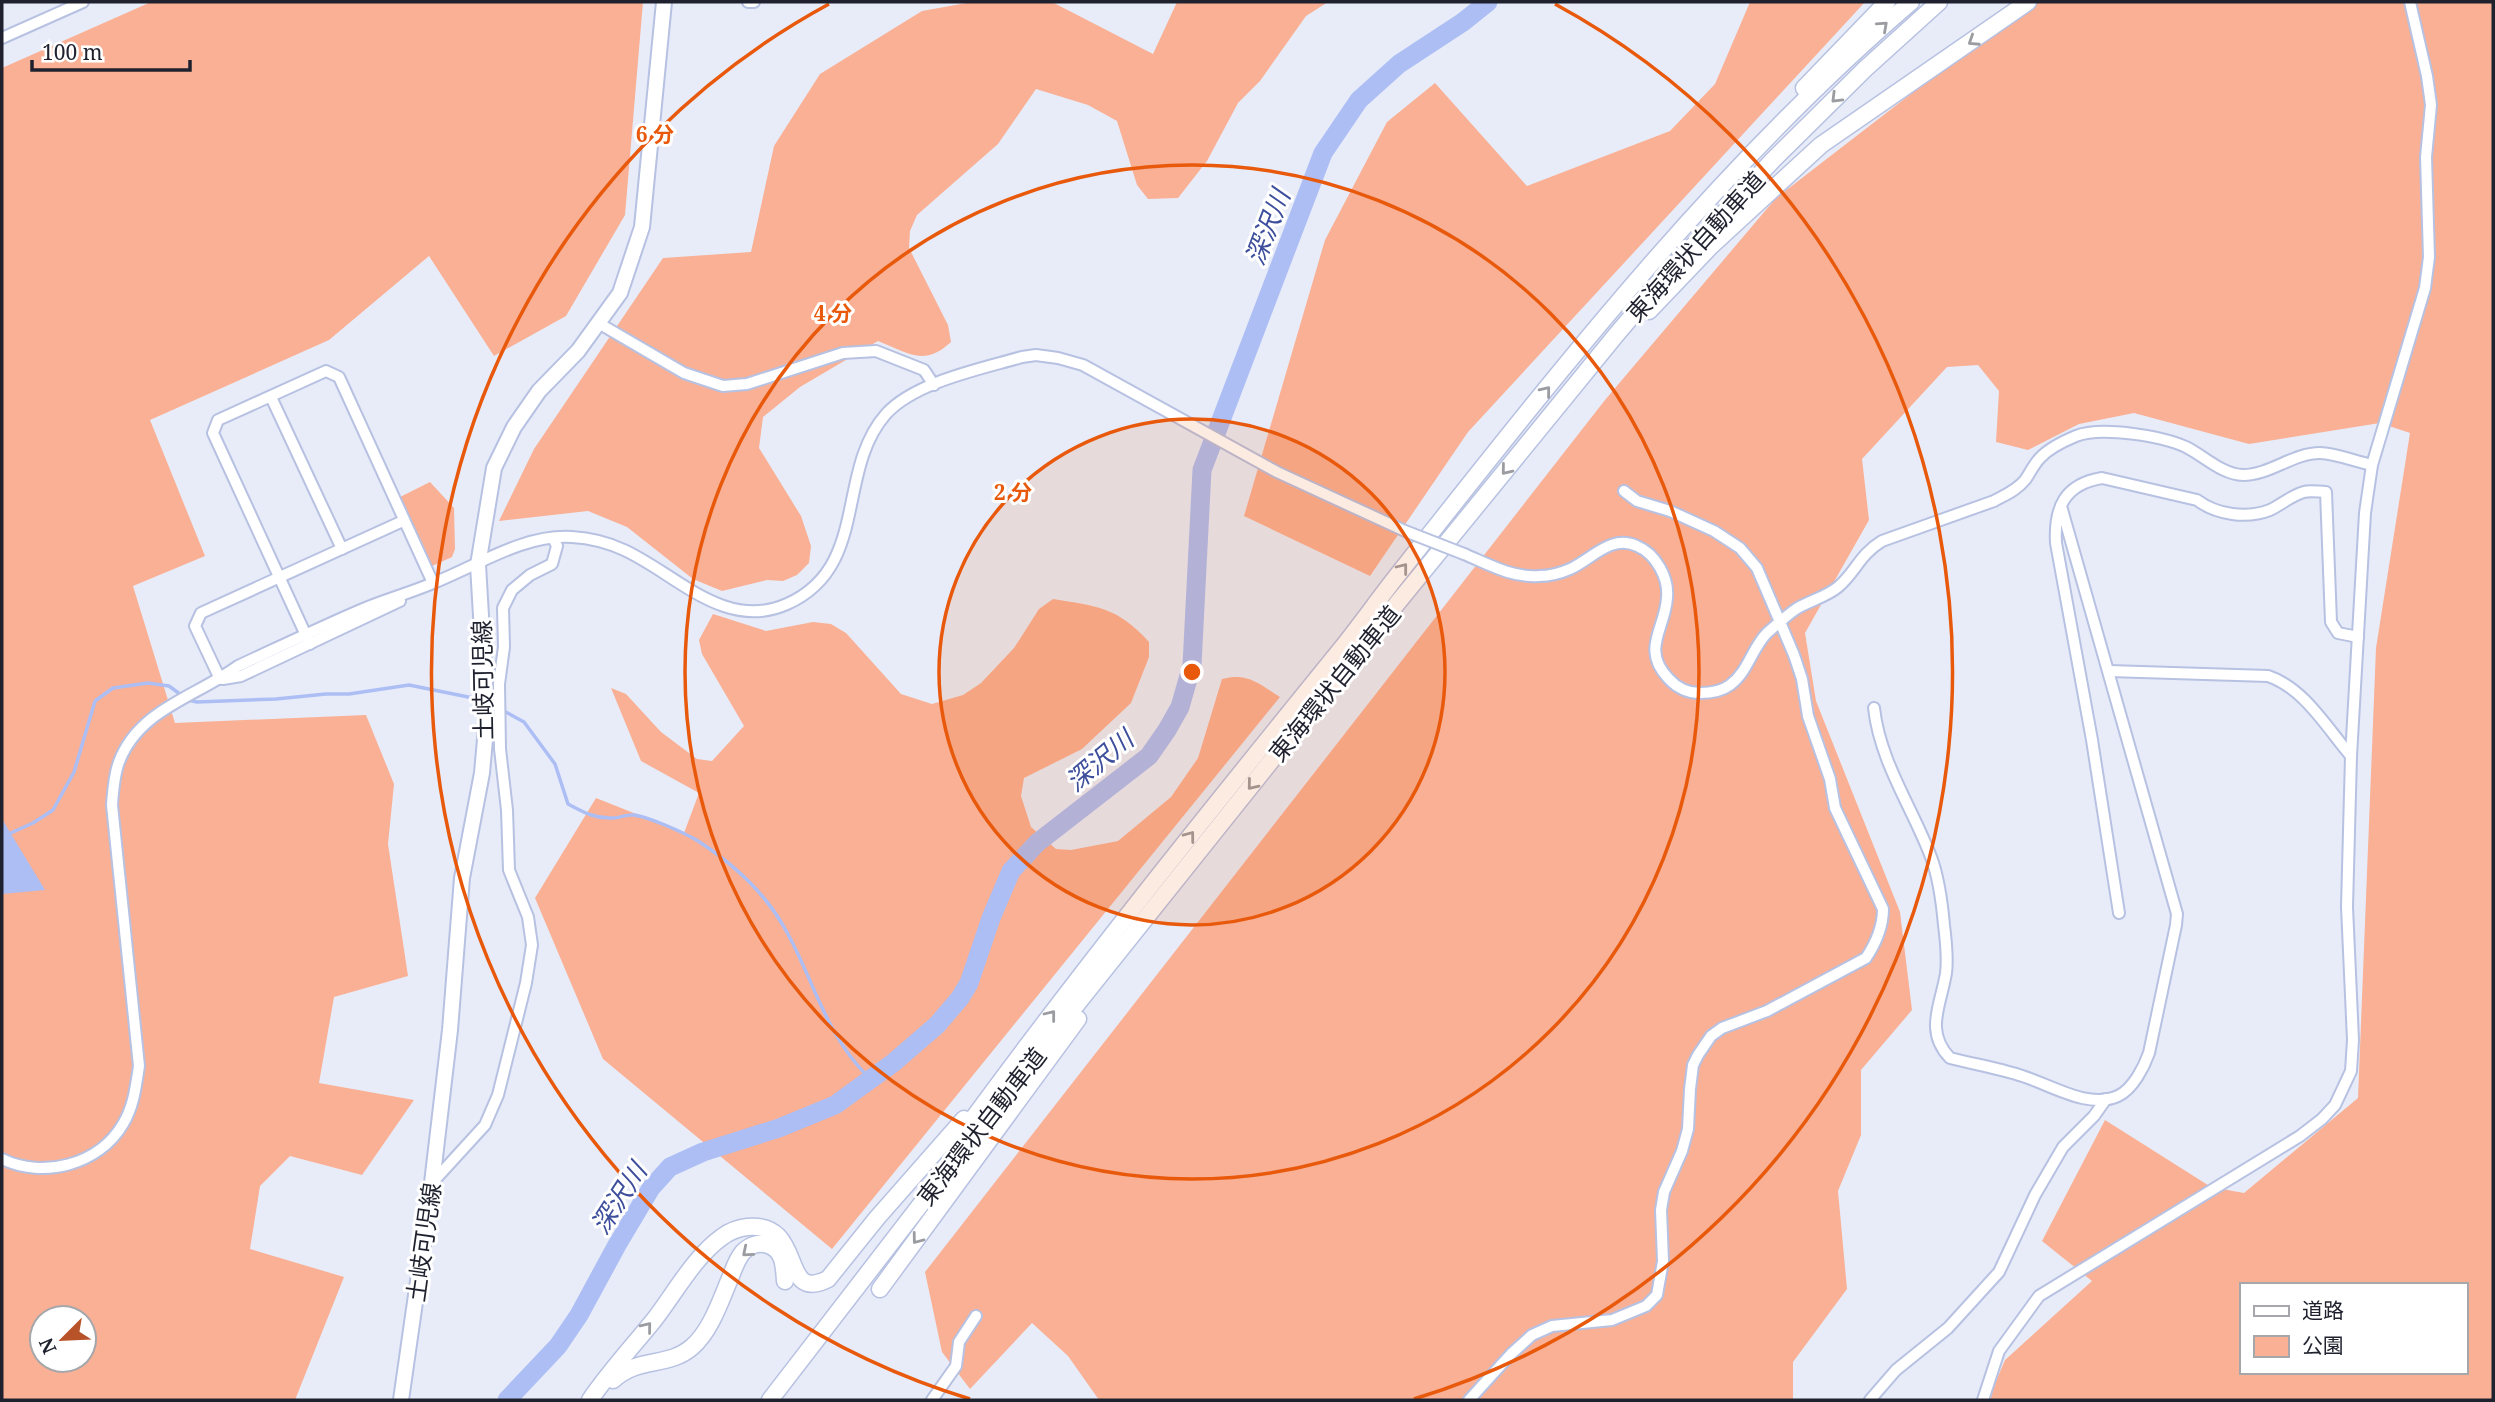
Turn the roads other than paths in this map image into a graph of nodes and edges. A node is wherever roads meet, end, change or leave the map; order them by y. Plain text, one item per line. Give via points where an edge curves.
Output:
1 (83, 2) edge
2 (664, 2) edge
3 (748, 2) edge
4 (754, 2) edge
5 (1887, 2) edge
6 (1911, 2) edge
7 (1940, 2) edge
8 (2028, 2) edge
9 (2410, 2) edge
10 (63, 6) edge
11 (2, 38) edge
12 (1715, 194) junction
13 (600, 324) junction
14 (934, 385) junction
15 (271, 397) junction
16 (1535, 435) junction
17 (2372, 465) junction
18 (1623, 491) dead end
19 (2061, 506) junction
20 (403, 521) junction
21 (553, 538) junction
22 (342, 549) junction
23 (478, 565) junction
24 (280, 579) junction
25 (433, 583) junction
26 (1781, 622) junction
27 (2358, 637) junction
28 (308, 640) junction
29 (2109, 671) junction
30 (220, 679) junction
31 (493, 683) junction
32 (1874, 708) dead end
33 (493, 717) junction
34 (2351, 756) junction
35 (1156, 904) junction
36 (2119, 913) dead end
37 (1012, 1065) junction
38 (2106, 1100) junction
39 (2, 1159) edge
40 (432, 1182) junction
41 (785, 1281) dead end
42 (880, 1289) dead end
43 (976, 1316) dead end
44 (401, 1400) edge
45 (593, 1400) edge
46 (757, 1400) edge
47 (770, 1400) edge
48 (932, 1400) edge
49 (1469, 1400) edge
50 (1870, 1400) edge
51 (1983, 1400) edge

1 - 10 street
2 - 13 main road, 土岐可児線 via 642,227 621,293
3 - 4 street
5 - 12 highway via 1781,113
12 -> 6 highway, 東海環状自動車道 via 1829,77
7 -> 16 highway, 東海環状自動車道 via 1865,69 1715,220
8 -> 16 highway via 1821,145 1712,246
9 - 17 street via 2431,105 2426,157 2429,257 2425,288
10 - 11 street
37 -> 12 highway, 東海環状自動車道 via 1461,496 1646,270
13 - 14 street via 684,373 723,386 747,384 843,353 876,351 924,370
13 - 23 main road, 土岐可児線 via 539,391 514,427 494,468
14 - 21 street via 888,413 871,435 860,461 839,551 827,574 785,605 737,610 692,592 622,549 572,537
14 - 26 street, bridge via 1021,357 1036,355 1083,365 1277,472 1510,574 1537,577 1572,568 1600,549 1620,543 1636,545 1658,564 1666,581 1667,599 1656,636 1655,654 1661,671 1675,686 1692,693 1711,693 1730,685 1766,634
15 - 20 street via 326,371 339,377
15 - 22 street
15 - 24 street via 218,420 213,433
16 -> 35 highway, 東海環状自動車道
17 - 26 street via 2322,453 2241,475 2163,439 2101,432 2079,435 2040,458 2011,492 1870,548 1838,587
17 - 27 street
18 - 26 street via 1637,501 1714,531 1740,548 1757,568
19 - 27 street via 2076,486 2102,478 2197,500 2226,513 2256,513 2305,492 2326,492 2331,622 2338,634
19 - 29 street
19 - 36 street via 2055,524 2056,543
20 - 22 street
20 - 25 street
21 - 23 street via 516,547
21 - 31 street via 557,546 552,564 512,590 503,608 504,647
22 - 24 street
23 - 25 street
23 - 31 main road, 土岐可児線
24 - 28 street
24 - 30 street via 201,613 195,626
25 - 28 street via 364,608
26 - 49 street via 1802,679 1835,808 1882,909 1883,922 1874,946 1866,958 1803,993 1722,1028 1698,1055 1693,1065 1688,1129 1664,1192 1664,1261 1657,1295 1646,1306 1612,1320 1552,1326 1532,1335
27 - 34 street
28 - 30 street via 238,666
29 - 34 street via 2278,680 2299,694
29 - 38 street via 2177,914 2144,1067 2120,1095
30 - 39 street via 148,719 118,764 113,826 139,1066 123,1125 104,1146 68,1165 43,1170
31 - 33 main road, 土岐可児線
32 - 38 street via 1884,754 1932,859 1942,907 1946,971 1935,1032 1942,1050 1950,1058 2020,1075 2086,1099
33 - 40 main road, 土岐可児線 via 462,878
33 - 40 street via 507,810 509,870 528,917 533,945 498,1095 485,1125
34 - 51 street via 2347,907 2352,1061 2335,1105 2300,1136 2039,1296 1999,1351
35 -> 42 highway
35 - 47 highway, 東海環状自動車道
45 -> 37 highway via 706,1252 733,1230 754,1226 771,1232 789,1251 802,1282 811,1285 828,1279
37 - 46 highway, 東海環状自動車道
38 - 50 street via 2063,1147 1999,1272 1948,1328 1896,1370
40 - 44 main road, 土岐可児線
41 -> 45 highway via 778,1251 770,1245 752,1245 738,1259 705,1331 691,1348 670,1359 626,1370
43 - 48 street via 959,1342 956,1366

